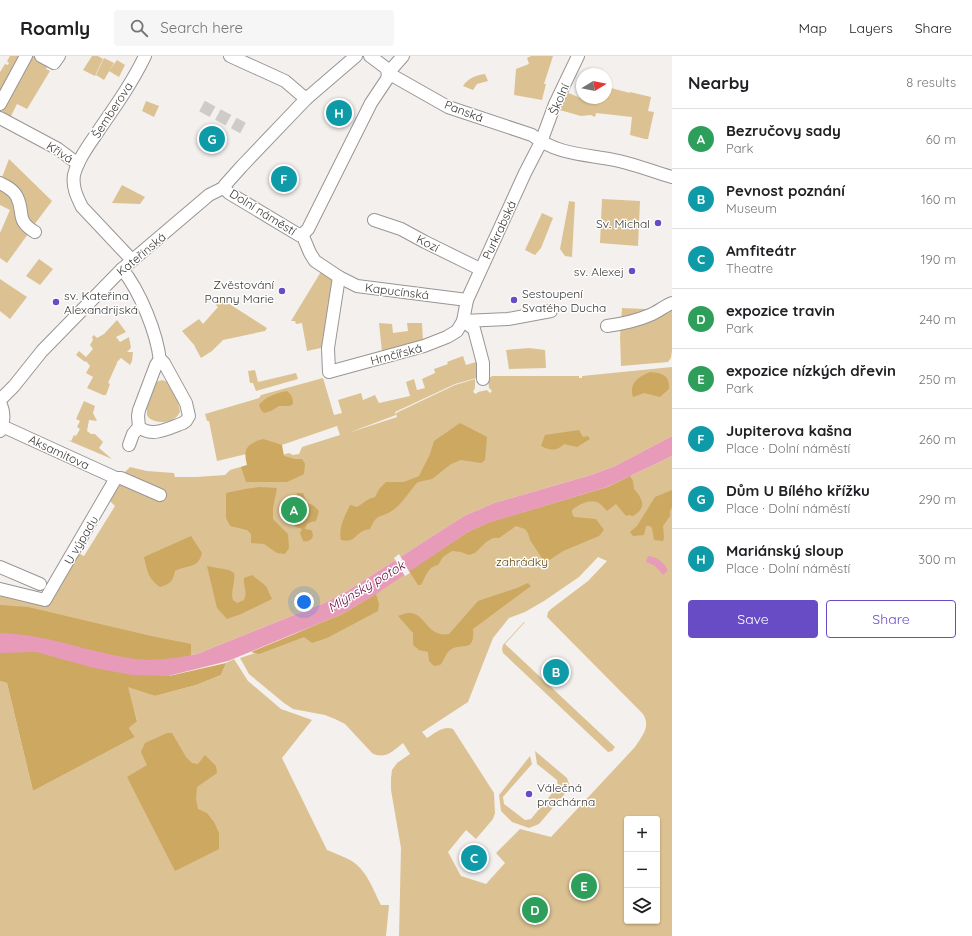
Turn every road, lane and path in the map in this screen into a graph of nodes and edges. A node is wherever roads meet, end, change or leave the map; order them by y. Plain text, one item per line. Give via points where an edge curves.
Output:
1 (26, 56) edge
2 (41, 56) edge
3 (59, 56) edge
4 (145, 56) edge
5 (230, 56) edge
6 (356, 56) edge
7 (370, 56) edge
8 (403, 56) edge
9 (578, 56) edge
10 (388, 73) junction
11 (306, 99) junction
12 (0, 104) edge
13 (0, 118) edge
14 (541, 142) junction
15 (78, 164) junction
16 (672, 177) edge
17 (0, 182) edge
18 (225, 188) junction
19 (374, 220) dead end
20 (35, 232) dead end
21 (302, 234) junction
22 (132, 260) junction
23 (122, 269) junction
24 (480, 269) junction
25 (339, 277) junction
26 (466, 300) junction
27 (672, 303) edge
28 (551, 311) dead end
29 (463, 321) junction
30 (607, 326) dead end
31 (160, 361) junction
32 (483, 379) dead end
33 (0, 400) edge
34 (0, 403) edge
35 (140, 427) junction
36 (1, 428) edge
37 (129, 445) dead end
38 (116, 478) junction
39 (160, 496) dead end
40 (0, 567) edge
41 (40, 584) dead end
42 (0, 589) edge

1 - 12 street
2 - 3 street via 54,63
4 - 15 street, Šemberova via 127,89
5 - 11 street via 286,81
6 - 11 street, Dolní náměstí
7 - 10 street via 386,68
8 - 10 street, Dolní náměstí
9 - 14 street, Školní via 555,104
10 - 14 street, Panská via 448,107 532,135
10 - 21 street, Dolní náměstí via 387,79 370,103 308,229
11 - 18 street, Dolní náměstí via 227,182
13 - 15 street, Křivá via 58,149
14 - 16 street, Panská via 559,150 620,161
14 - 24 street, Purkrabská
15 - 22 street, Křivá via 74,183 82,207
17 - 20 street via 17,196 24,225
18 - 21 street, Dolní náměstí via 229,193 297,234
18 - 22 street, Kateřinská via 209,195
19 - 24 street, Kozí via 401,229
21 - 25 street, Kapucínská via 315,261
22 - 23 street, Kateřinská
23 - 31 street via 146,311 158,346
23 - 33 street, Kateřinská via 42,351
24 - 26 street, Purkrabská
25 - 26 street, Kapucínská via 357,286
25 - 29 street, Hrnčířská via 328,348 329,372 436,342 457,331
26 - 29 street, Purkrabská
27 - 30 street via 632,322
28 - 29 street via 508,320
29 - 32 street via 474,329 483,363
31 - 35 street via 156,364 139,410
31 - 35 street via 164,363 186,403 189,416 183,423 155,432 147,432
34 - 36 street via 4,414
35 - 37 street via 133,434
36 - 38 street, Aksamitova
38 - 39 street, Aksamitova
38 - 42 street, U výpadu via 45,600
40 - 41 street

